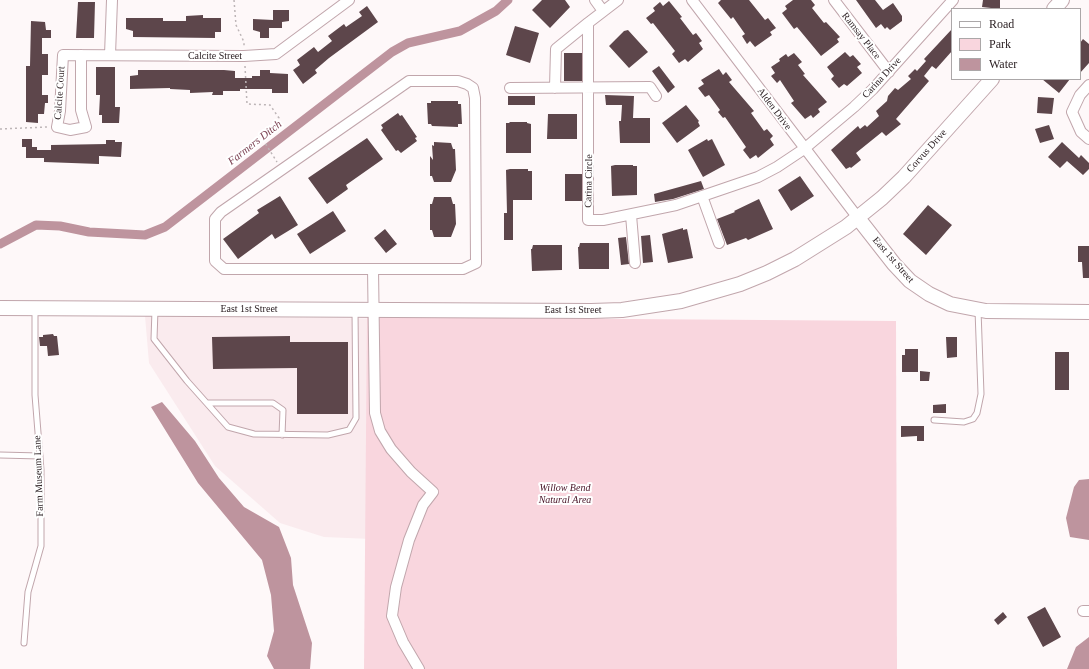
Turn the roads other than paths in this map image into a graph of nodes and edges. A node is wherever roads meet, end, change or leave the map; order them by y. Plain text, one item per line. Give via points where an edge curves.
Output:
1 (112, 0) edge
2 (350, 0) edge
3 (595, 0) edge
4 (618, 0) edge
5 (692, 0) edge
6 (834, 0) edge
7 (953, 0) edge
8 (1062, 0) edge
9 (1055, 8) edge
10 (603, 11) junction
11 (588, 23) junction
12 (63, 55) joint
13 (81, 55) junction
14 (110, 55) junction
15 (889, 72) junction
16 (991, 80) edge
17 (1089, 85) edge
18 (510, 88) dead end
19 (555, 88) junction
20 (589, 88) junction
21 (656, 96) dead end
22 (1089, 139) edge
23 (804, 149) junction
24 (702, 196) junction
25 (631, 215) junction
26 (858, 218) junction
27 (719, 243) dead end
28 (635, 262) dead end
29 (373, 269) junction
30 (0, 308) edge
31 (35, 308) junction
32 (155, 309) junction
33 (355, 310) junction
34 (373, 310) junction
35 (978, 310) junction
36 (1089, 312) edge
37 (207, 403) junction
38 (934, 420) dead end
39 (282, 435) junction
40 (0, 455) edge
41 (40, 456) junction
42 (24, 642) dead end
43 (419, 669) edge

1 - 14 street
2 - 14 street, Calcite Street via 276,54
3 - 10 street
4 - 10 street
5 - 23 street, Alden Drive
6 - 15 street, Ramsay Place
7 - 15 street, Carina Drive
8 - 9 street
10 - 11 street
11 - 19 street via 556,50
11 - 20 street, Carina Circle
12 - 13 street, Calcite Street
12 - 13 street, Calcite Court via 57,127 70,130 86,127 81,110
13 - 14 street, Calcite Street
15 - 23 street, Carina Drive via 854,107
16 - 26 street, Corvus Drive via 904,177
17 - 22 street via 1080,95 1072,112 1081,132
18 - 19 street
19 - 20 street
20 - 21 street via 650,87
20 - 25 street, Carina Circle via 588,220
23 - 24 street, Carina Circle via 758,177
23 - 26 street, Alden Drive
24 - 25 street, Carina Circle
24 - 27 street
25 - 28 street
26 - 34 street, East 1st Street via 821,244 767,273 711,294 674,302 622,310 591,311
26 - 35 street, East 1st Street via 894,264 916,286 950,304
29 - 29 street via 463,269 476,263 475,98 473,88 467,84 458,81 409,81 221,212 215,219 215,261 224,269
29 - 34 street
30 - 31 street, East 1st Street
31 - 32 street, East 1st Street
31 - 41 lane, Farm Museum Lane via 35,395
32 - 33 street, East 1st Street
32 - 37 lane via 154,339
33 - 34 street, East 1st Street
33 - 39 lane via 356,418 349,430 328,435
34 - 43 street via 375,413 380,431 391,449 433,492 423,505 409,540 396,587 392,616 403,642
35 - 36 street, East 1st Street
35 - 38 lane via 981,394 977,413 973,419 964,422
37 - 39 lane via 228,427 254,434
37 - 39 lane via 273,403 283,410
40 - 41 lane
41 - 42 lane, Farm Museum Lane via 41,546 28,592

